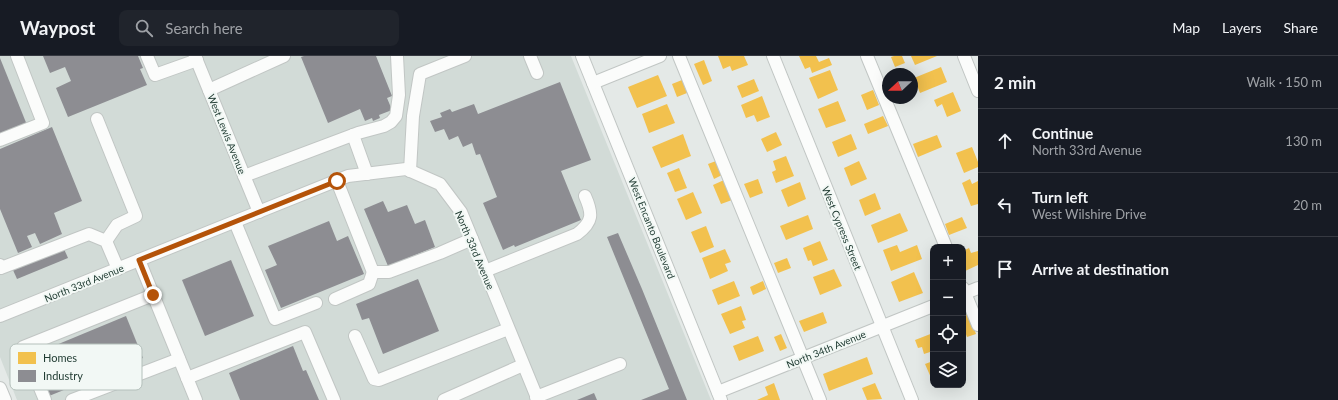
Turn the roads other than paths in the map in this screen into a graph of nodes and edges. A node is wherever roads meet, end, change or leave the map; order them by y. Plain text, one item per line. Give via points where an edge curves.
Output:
1 (17, 56) edge
2 (147, 56) edge
3 (284, 56) edge
4 (397, 56) edge
5 (465, 56) edge
6 (530, 56) edge
7 (582, 56) edge
8 (660, 56) edge
9 (679, 56) edge
10 (773, 56) edge
11 (867, 56) edge
12 (964, 56) edge
13 (196, 58) edge
14 (537, 73) dead end
15 (593, 83) junction
16 (209, 90) junction
17 (978, 91) edge
18 (97, 119) dead end
19 (353, 135) junction
20 (0, 140) edge
21 (410, 171) junction
22 (368, 174) junction
23 (244, 176) junction
24 (337, 181) junction
25 (585, 196) dead end
26 (258, 212) junction
27 (235, 222) junction
28 (472, 239) junction
29 (106, 241) junction
30 (945, 244) edge
31 (139, 260) junction
32 (0, 265) edge
33 (118, 269) junction
34 (485, 271) junction
35 (373, 272) junction
36 (978, 288) edge
37 (966, 291) edge
38 (153, 295) junction
39 (966, 297) edge
40 (335, 299) dead end
41 (316, 303) dead end
42 (930, 307) edge
43 (0, 316) edge
44 (978, 325) edge
45 (882, 327) junction
46 (508, 329) junction
47 (355, 336) dead end
48 (33, 344) edge
49 (802, 358) junction
50 (179, 359) junction
51 (620, 364) dead end
52 (523, 365) junction
53 (142, 373) edge
54 (187, 378) junction
55 (0, 388) edge
56 (41, 390) edge
57 (98, 390) edge
58 (720, 396) edge
59 (537, 399) edge
60 (5, 400) edge
61 (45, 400) edge
62 (72, 400) edge
63 (196, 400) edge
64 (334, 400) edge
65 (444, 400) edge
66 (820, 400) edge
67 (912, 400) edge

1 - 20 street via 43,123
2 - 13 street via 155,75
3 - 16 street
4 - 19 street via 399,95 396,116 384,126
5 - 21 street via 420,74 413,116
6 - 14 street
7 - 15 street, West Encanto Boulevard
8 - 15 street
9 - 49 street
10 - 45 street, West Cypress Street
11 - 30 street
12 - 17 street
13 - 16 street, West Lewis Avenue
15 - 58 street, West Encanto Boulevard
16 - 23 street, West Lewis Avenue
18 - 29 street via 136,216 117,225
19 - 22 street
19 - 23 street
21 - 22 street, North 33rd Avenue via 406,169
21 - 28 street, North 33rd Avenue via 440,184 461,212
22 - 24 street, North 33rd Avenue via 348,176
23 - 26 street, West Lewis Avenue
24 - 26 street, North 33rd Avenue
24 - 35 street
25 - 34 street via 591,218 585,228 577,234
26 - 27 street, North 33rd Avenue
27 - 31 street, North 33rd Avenue
27 - 41 street via 275,319
28 - 34 street, North 33rd Avenue
28 - 35 street via 389,272
29 - 32 street via 89,234 1,268
29 - 33 street
31 - 33 street, North 33rd Avenue
31 - 38 street
33 - 43 street, North 33rd Avenue
34 - 46 street, North 33rd Avenue
35 - 40 street via 369,284
36 - 37 street
38 - 48 street
38 - 50 street
39 - 44 street
42 - 45 street, North 34th Avenue
45 - 49 street, North 34th Avenue
45 - 67 street, West Cypress Street
46 - 47 street via 379,380 374,379
46 - 52 street, North 33rd Avenue
49 - 58 street, North 34th Avenue
49 - 66 street
50 - 53 street
50 - 54 street
51 - 59 street
52 - 59 street, North 33rd Avenue
52 - 65 street
54 - 63 street
54 - 64 street via 305,332
55 - 60 street
56 - 61 street
57 - 62 street

